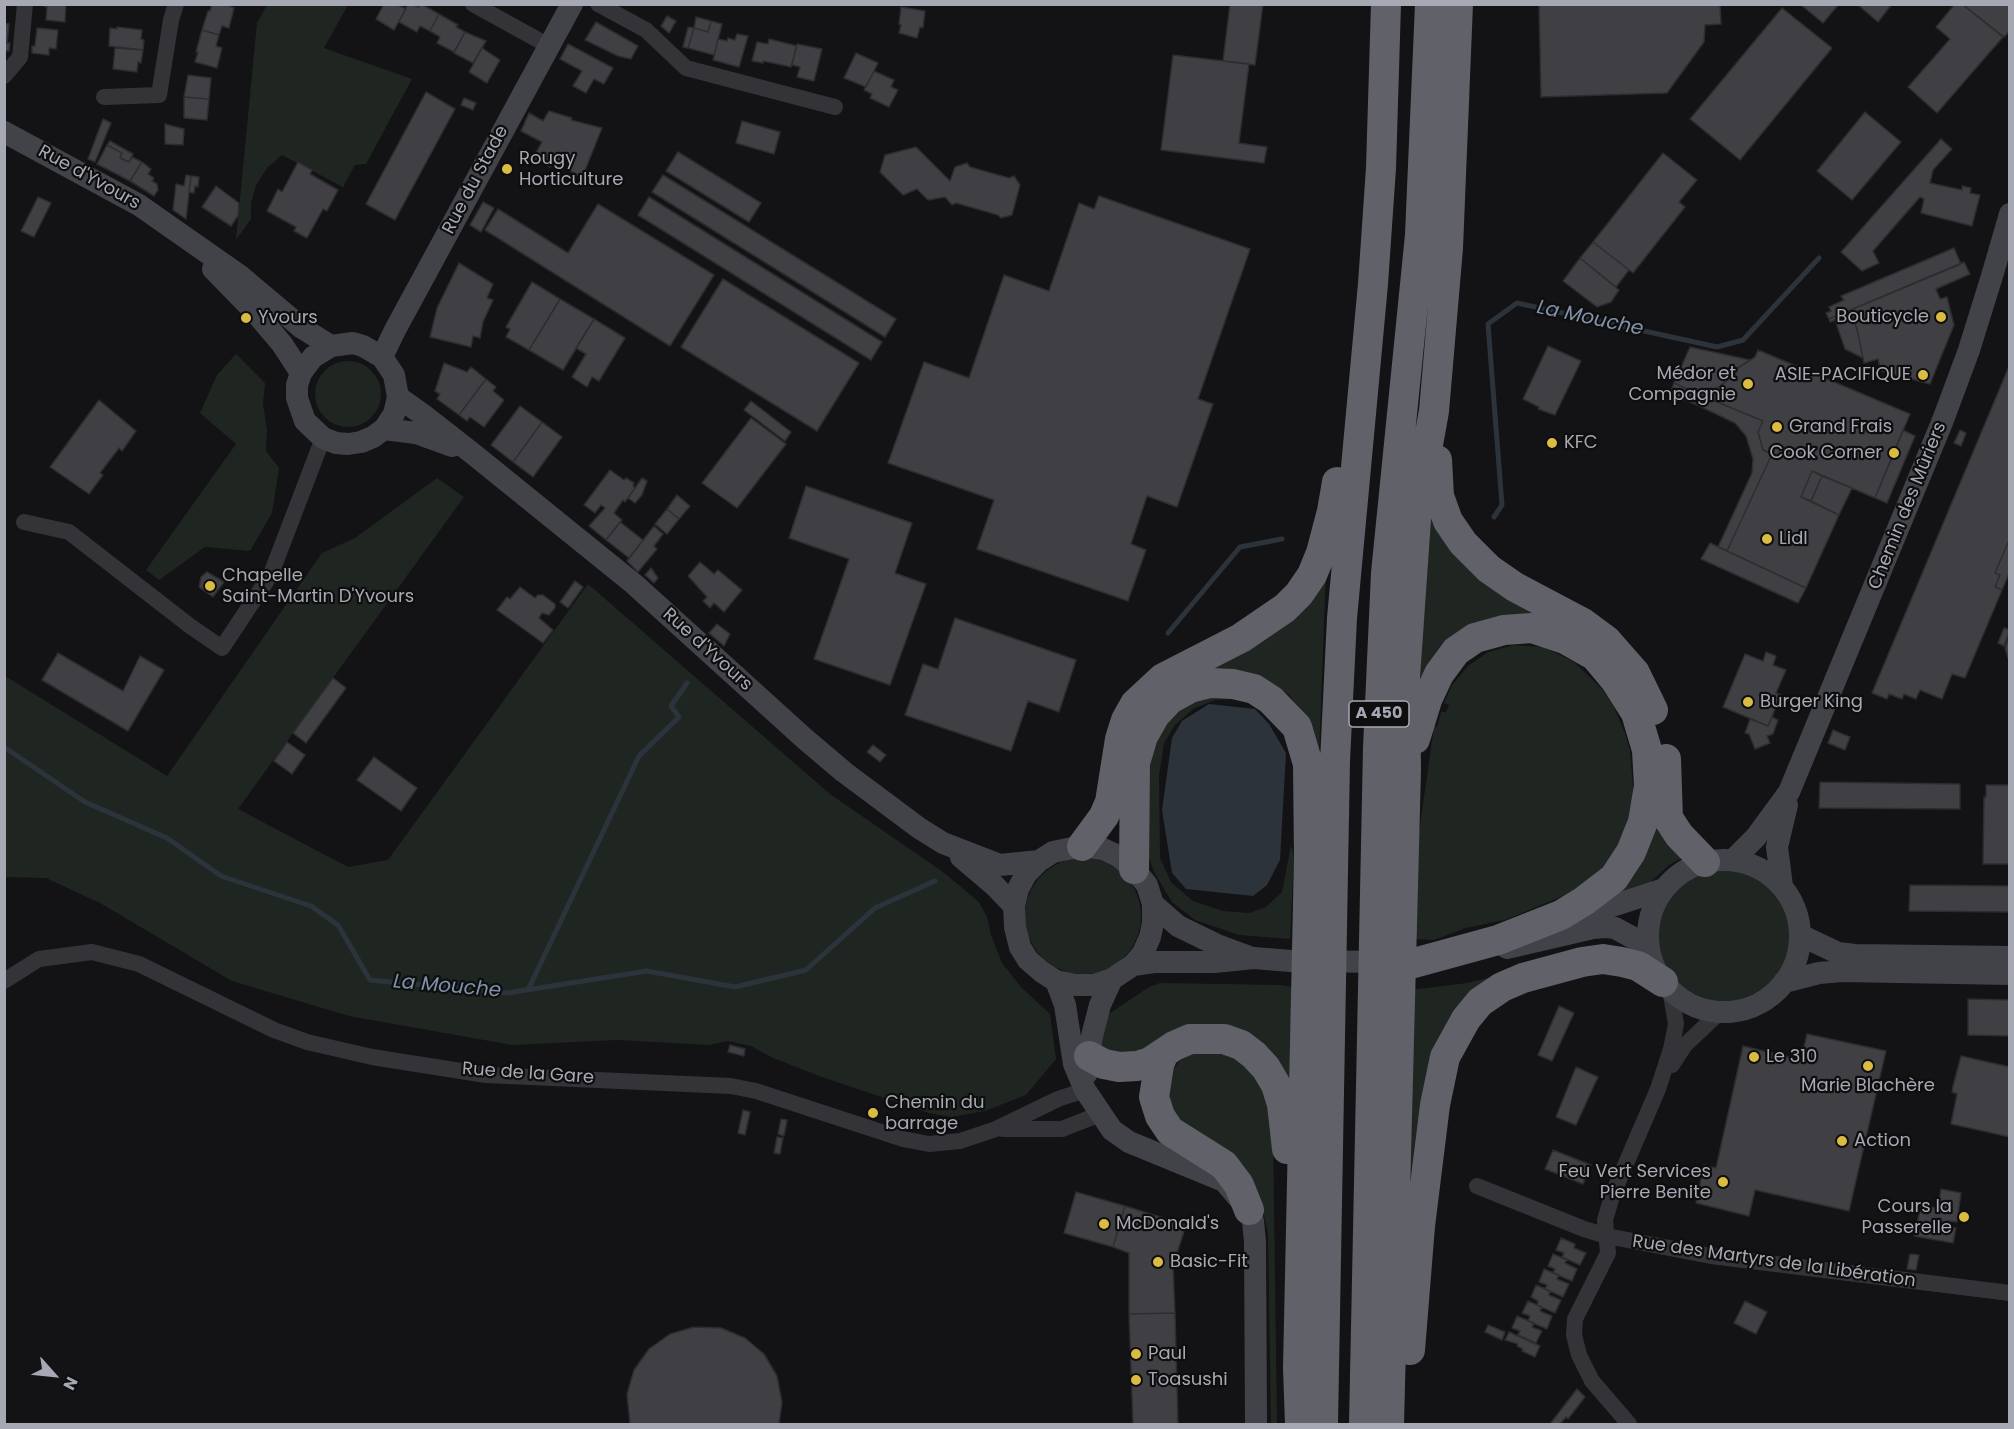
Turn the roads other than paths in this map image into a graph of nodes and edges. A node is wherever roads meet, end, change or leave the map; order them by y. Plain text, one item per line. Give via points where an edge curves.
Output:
1 (25, 4) edge
2 (176, 4) edge
3 (473, 4) edge
4 (572, 4) edge
5 (598, 4) edge
6 (1386, 4) edge
7 (1430, 4) edge
8 (1458, 4) edge
9 (549, 46) junction
10 (4, 76) edge
11 (104, 97) dead end
12 (835, 106) dead end
13 (4, 132) edge
14 (2010, 214) edge
15 (172, 228) junction
16 (331, 346) junction
17 (382, 357) junction
18 (301, 374) junction
19 (1364, 388) junction
20 (398, 398) junction
21 (1434, 411) junction
22 (384, 429) junction
23 (323, 438) junction
24 (472, 453) junction
25 (24, 522) dead end
26 (1406, 770) junction
27 (1789, 792) junction
28 (943, 843) junction
29 (1082, 846) junction
30 (1039, 861) junction
31 (1719, 861) junction
32 (1134, 869) junction
33 (1782, 886) junction
34 (1664, 889) junction
35 (1153, 904) junction
36 (1014, 906) junction
37 (1800, 934) junction
38 (1648, 946) junction
39 (1492, 951) junction
40 (2010, 957) edge
41 (1254, 958) junction
42 (1414, 963) junction
43 (1133, 965) junction
44 (2010, 974) edge
45 (1112, 979) junction
46 (4, 981) edge
47 (1056, 981) junction
48 (1784, 982) junction
49 (1666, 986) junction
50 (1720, 1012) junction
51 (1080, 1048) junction
52 (1163, 1054) junction
53 (1658, 1089) junction
54 (1085, 1090) junction
55 (1099, 1112) junction
56 (996, 1129) junction
57 (1477, 1186) dead end
58 (1249, 1210) junction
59 (1607, 1236) junction
60 (2010, 1293) edge
61 (1298, 1368) junction
62 (1256, 1425) edge
63 (1300, 1425) edge
64 (1323, 1425) edge
65 (1365, 1425) edge
66 (1389, 1425) edge
67 (1404, 1425) edge
68 (1629, 1425) edge

1 - 10 street via 20,57
2 - 11 street via 159,95
3 - 9 street
4 - 9 main road, Rue du Stade
5 - 12 street via 646,30 686,68
6 - 19 highway, A 450 via 1381,168
7 - 65 highway, A 450 via 1420,235 1386,573 1378,736
8 - 21 highway via 1448,248
9 - 17 main road, Rue du Stade
13 - 15 main road, Rue d'Yvours via 139,205
14 - 27 main road, Chemin des Mûriers via 1969,350 1943,420
15 - 16 main road
15 - 18 main road via 254,311
16 - 17 main road via 352,343
16 - 18 main road via 313,357
17 - 20 main road via 394,375
18 - 23 main road via 297,392 300,410 305,422
19 - 29 highway via 1346,423 1332,511 1312,575 1299,594 1266,623 1163,678 1135,704 1120,739 1110,802
19 - 64 highway, A 450 via 1342,618 1335,760
20 - 22 main road
20 - 24 main road, Rue d'Yvours
21 - 26 highway via 1417,506 1405,677
21 - 31 highway via 1439,496 1448,521 1463,543 1489,568 1583,623 1606,640 1635,673 1658,718 1666,752 1668,818 1679,835
22 - 23 main road via 367,440 348,444
22 - 24 main road via 416,433
23 - 25 street via 271,574 222,648 69,532
24 - 28 main road, Rue d'Yvours via 634,584 844,772
26 - 42 highway via 1427,699 1456,651 1475,638 1532,628 1565,639 1595,656 1614,680 1636,713 1647,750 1649,786 1631,852 1614,878 1584,901 1561,915 1498,940
26 - 66 highway
27 - 31 main road, Chemin des Mûriers via 1761,830
27 - 33 main road, Chemin des Mûriers via 1777,848
28 - 30 main road via 1000,865
28 - 36 main road
29 - 30 main road via 1053,852
29 - 32 main road via 1103,849
30 - 36 main road via 1026,874
31 - 33 main road via 1760,869
31 - 34 main road via 1682,872
32 - 35 main road via 1147,885
32 - 61 highway via 1135,763 1155,715 1170,699 1210,683 1254,689 1271,700 1297,727 1308,764
33 - 37 main road via 1798,917
34 - 38 main road via 1650,920
34 - 39 main road via 1566,921
35 - 41 main road via 1178,926
35 - 43 main road via 1150,937
36 - 47 main road via 1020,946 1028,960
37 - 40 main road via 1831,951 1855,955
37 - 48 main road via 1793,968
38 - 39 main road via 1606,927
38 - 49 main road
39 - 42 main road
41 - 42 main road
41 - 43 main road
43 - 45 main road
44 - 48 main road via 1842,971
45 - 47 main road via 1094,985
45 - 51 main road
46 - 56 street, Rue de la Gare via 39,959 92,952 139,964 274,1030 372,1057 486,1075 730,1086 929,1144 960,1142
47 - 51 main road
48 - 50 main road via 1762,1002
49 - 50 main road via 1688,1003
49 - 53 street via 1676,1024
49 - 67 highway via 1638,966 1604,959 1582,962 1502,987 1480,1002 1453,1040 1439,1078 1435,1105 1420,1226
50 - 53 street via 1685,1045
51 - 52 highway via 1104,1064 1119,1067 1137,1066
51 - 54 main road
52 - 58 highway via 1154,1097 1160,1116 1170,1131 1224,1165 1239,1185
52 - 61 highway via 1190,1039 1224,1039 1254,1055 1276,1085 1282,1104 1288,1163
53 - 59 street via 1612,1196 1605,1220
54 - 55 main road
54 - 56 street, Rue de la Gare
55 - 56 street, Rue de la Gare via 1062,1129
55 - 58 main road via 1112,1130 1129,1143 1224,1181
57 - 59 street, Rue des Martyrs de la Libération
58 - 62 main road via 1255,1242
59 - 60 street, Rue des Martyrs de la Libération via 1711,1256
59 - 68 street via 1608,1253 1575,1319 1574,1335 1592,1381
61 - 63 highway

